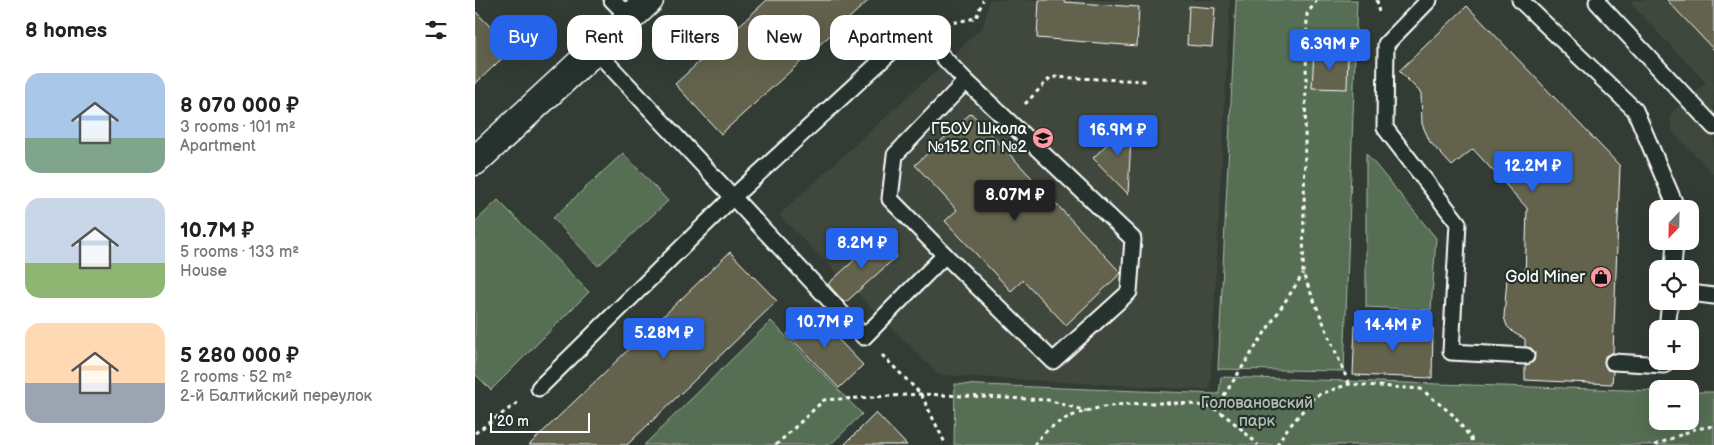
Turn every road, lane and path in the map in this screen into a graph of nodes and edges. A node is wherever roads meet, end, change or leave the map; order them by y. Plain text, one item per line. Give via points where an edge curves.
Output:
1 (983, 0) edge
2 (1317, 0) edge
3 (1429, 0) edge
4 (1520, 0) edge
5 (1599, 0) edge
6 (951, 23) edge
7 (584, 60) edge
8 (604, 60) edge
9 (882, 60) edge
10 (946, 60) edge
11 (966, 80) junction
12 (1147, 81) dead end
13 (1009, 120) junction
14 (1714, 127) edge
15 (475, 161) edge
16 (732, 198) junction
17 (1673, 200) edge
18 (945, 255) junction
19 (1303, 274) junction
20 (1699, 294) edge
21 (1714, 296) edge
22 (864, 337) junction
23 (1526, 356) dead end
24 (1613, 362) dead end
25 (1649, 364) edge
26 (1349, 384) junction
27 (539, 388) joint
28 (921, 394) junction
29 (1215, 409) junction
30 (1086, 411) junction
31 (1714, 426) edge
32 (475, 433) edge
33 (776, 445) edge
34 (945, 445) edge
35 (1034, 445) edge
36 (1258, 445) edge
37 (1277, 445) edge
38 (1472, 445) edge
39 (1655, 445) edge

1 - 6 path via 976,18
2 - 19 path via 1307,14
3 - 23 lane via 1386,44 1385,128 1458,223 1451,352
4 - 17 lane via 1635,110
5 - 14 lane via 1597,2
7 - 15 street
8 - 16 lane
9 - 16 lane
10 - 11 lane
11 - 13 lane
11 - 18 lane via 895,155 890,199
12 - 13 path via 1051,77
13 - 18 lane via 1133,240 1129,292 1053,361
16 - 22 lane
16 - 27 lane
18 - 22 lane
19 - 26 path
19 - 29 path
20 - 21 lane
22 - 28 path
24 - 25 lane
26 - 37 path via 1315,396
26 - 38 path via 1421,389 1451,414 1471,438
27 - 32 path
28 - 30 path via 1049,400
28 - 33 path via 824,400
28 - 34 path
29 - 30 path via 1182,403 1129,403
29 - 36 path
30 - 35 path via 1051,427
31 - 39 path via 1695,428

